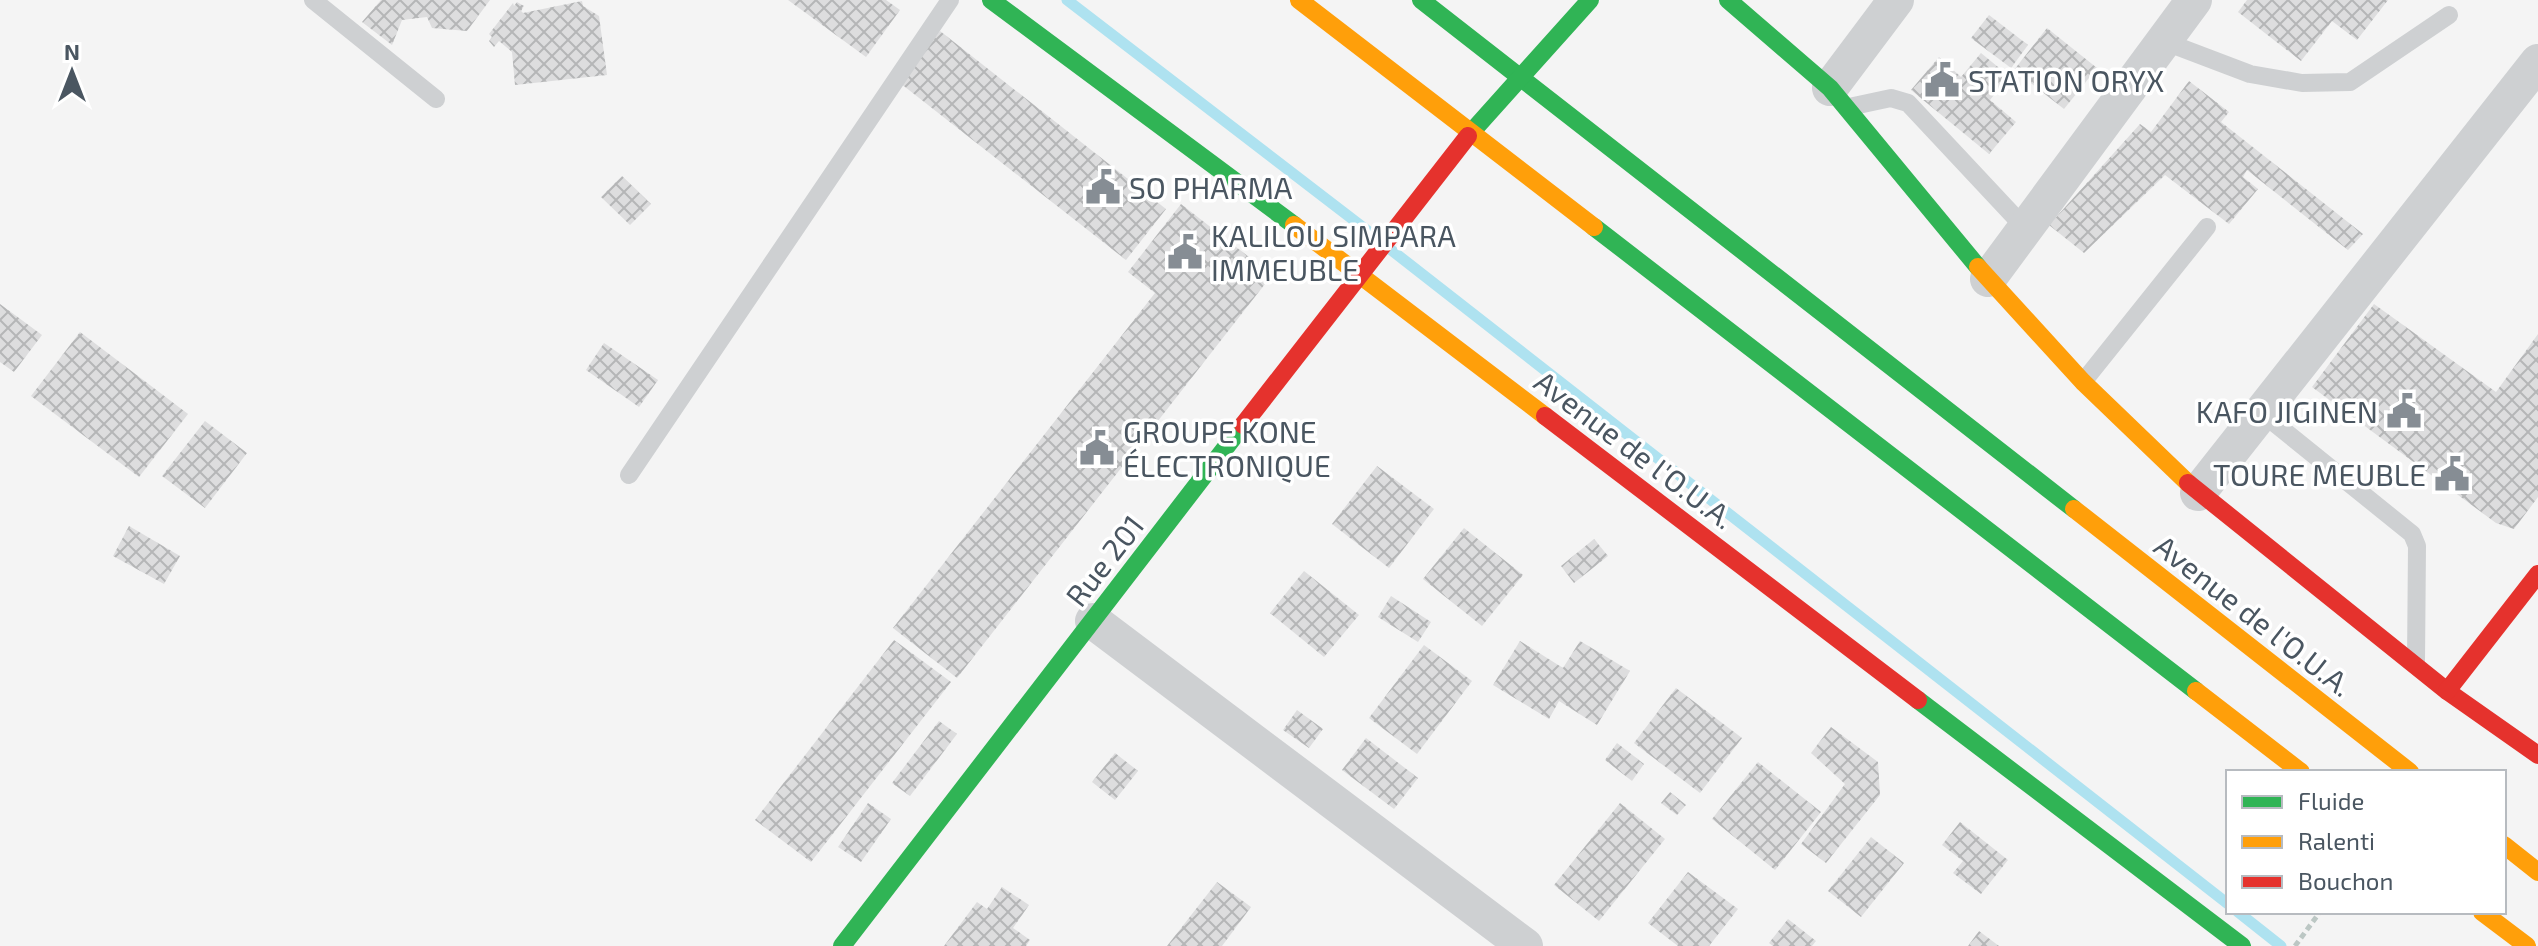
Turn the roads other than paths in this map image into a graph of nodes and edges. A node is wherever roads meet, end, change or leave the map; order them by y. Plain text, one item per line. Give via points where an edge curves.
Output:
1 (313, 0) edge
2 (950, 0) edge
3 (991, 0) edge
4 (1299, 0) edge
5 (1421, 0) edge
6 (1590, 0) edge
7 (1728, 0) edge
8 (1896, 0) edge
9 (2194, 0) edge
10 (2449, 15) dead end
11 (2163, 41) junction
12 (2538, 62) edge
13 (1520, 78) junction
14 (1838, 98) junction
15 (436, 99) dead end
16 (1470, 133) junction
17 (2207, 227) dead end
18 (2025, 228) junction
19 (1359, 274) junction
20 (1988, 279) junction
21 (2083, 382) junction
22 (2262, 413) junction
23 (629, 475) dead end
24 (2198, 493) junction
25 (2538, 574) edge
26 (1093, 621) junction
27 (2416, 666) junction
28 (2447, 691) junction
29 (2538, 755) edge
30 (2298, 770) edge
31 (2407, 770) edge
32 (2506, 847) edge
33 (2538, 872) edge
34 (2485, 914) edge
35 (842, 946) edge
36 (1525, 946) edge
37 (2242, 946) edge
38 (2527, 946) edge

1 - 15 lane
2 - 23 lane
3 - 19 main road, Avenue de l'O.U.A.
4 - 16 main road
5 - 13 main road, Avenue de l'O.U.A.
6 - 13 main road, Rue 201
7 - 14 main road, Avenue de l'O.U.A.
8 - 14 street
9 - 11 street
10 - 11 lane via 2350,82 2302,83 2250,74
11 - 18 street
12 - 22 street
13 - 16 main road, Rue 201
13 - 31 main road, Avenue de l'O.U.A.
14 - 18 lane via 1908,103
14 - 20 main road, Avenue de l'O.U.A.
16 - 19 main road, Rue 201
16 - 30 main road
17 - 21 lane
18 - 20 street
19 - 26 main road, Rue 201
19 - 37 main road, Avenue de l'O.U.A.
20 - 21 main road, Avenue de l'O.U.A.
21 - 24 main road, Avenue de l'O.U.A.
22 - 24 street
22 - 27 lane via 2412,534 2417,546
24 - 27 main road, Avenue de l'O.U.A.
25 - 28 main road
26 - 35 main road, Rue 201
26 - 36 street
27 - 28 main road, Avenue de l'O.U.A.
28 - 29 main road, Avenue de l'O.U.A.
32 - 33 main road
34 - 38 main road

